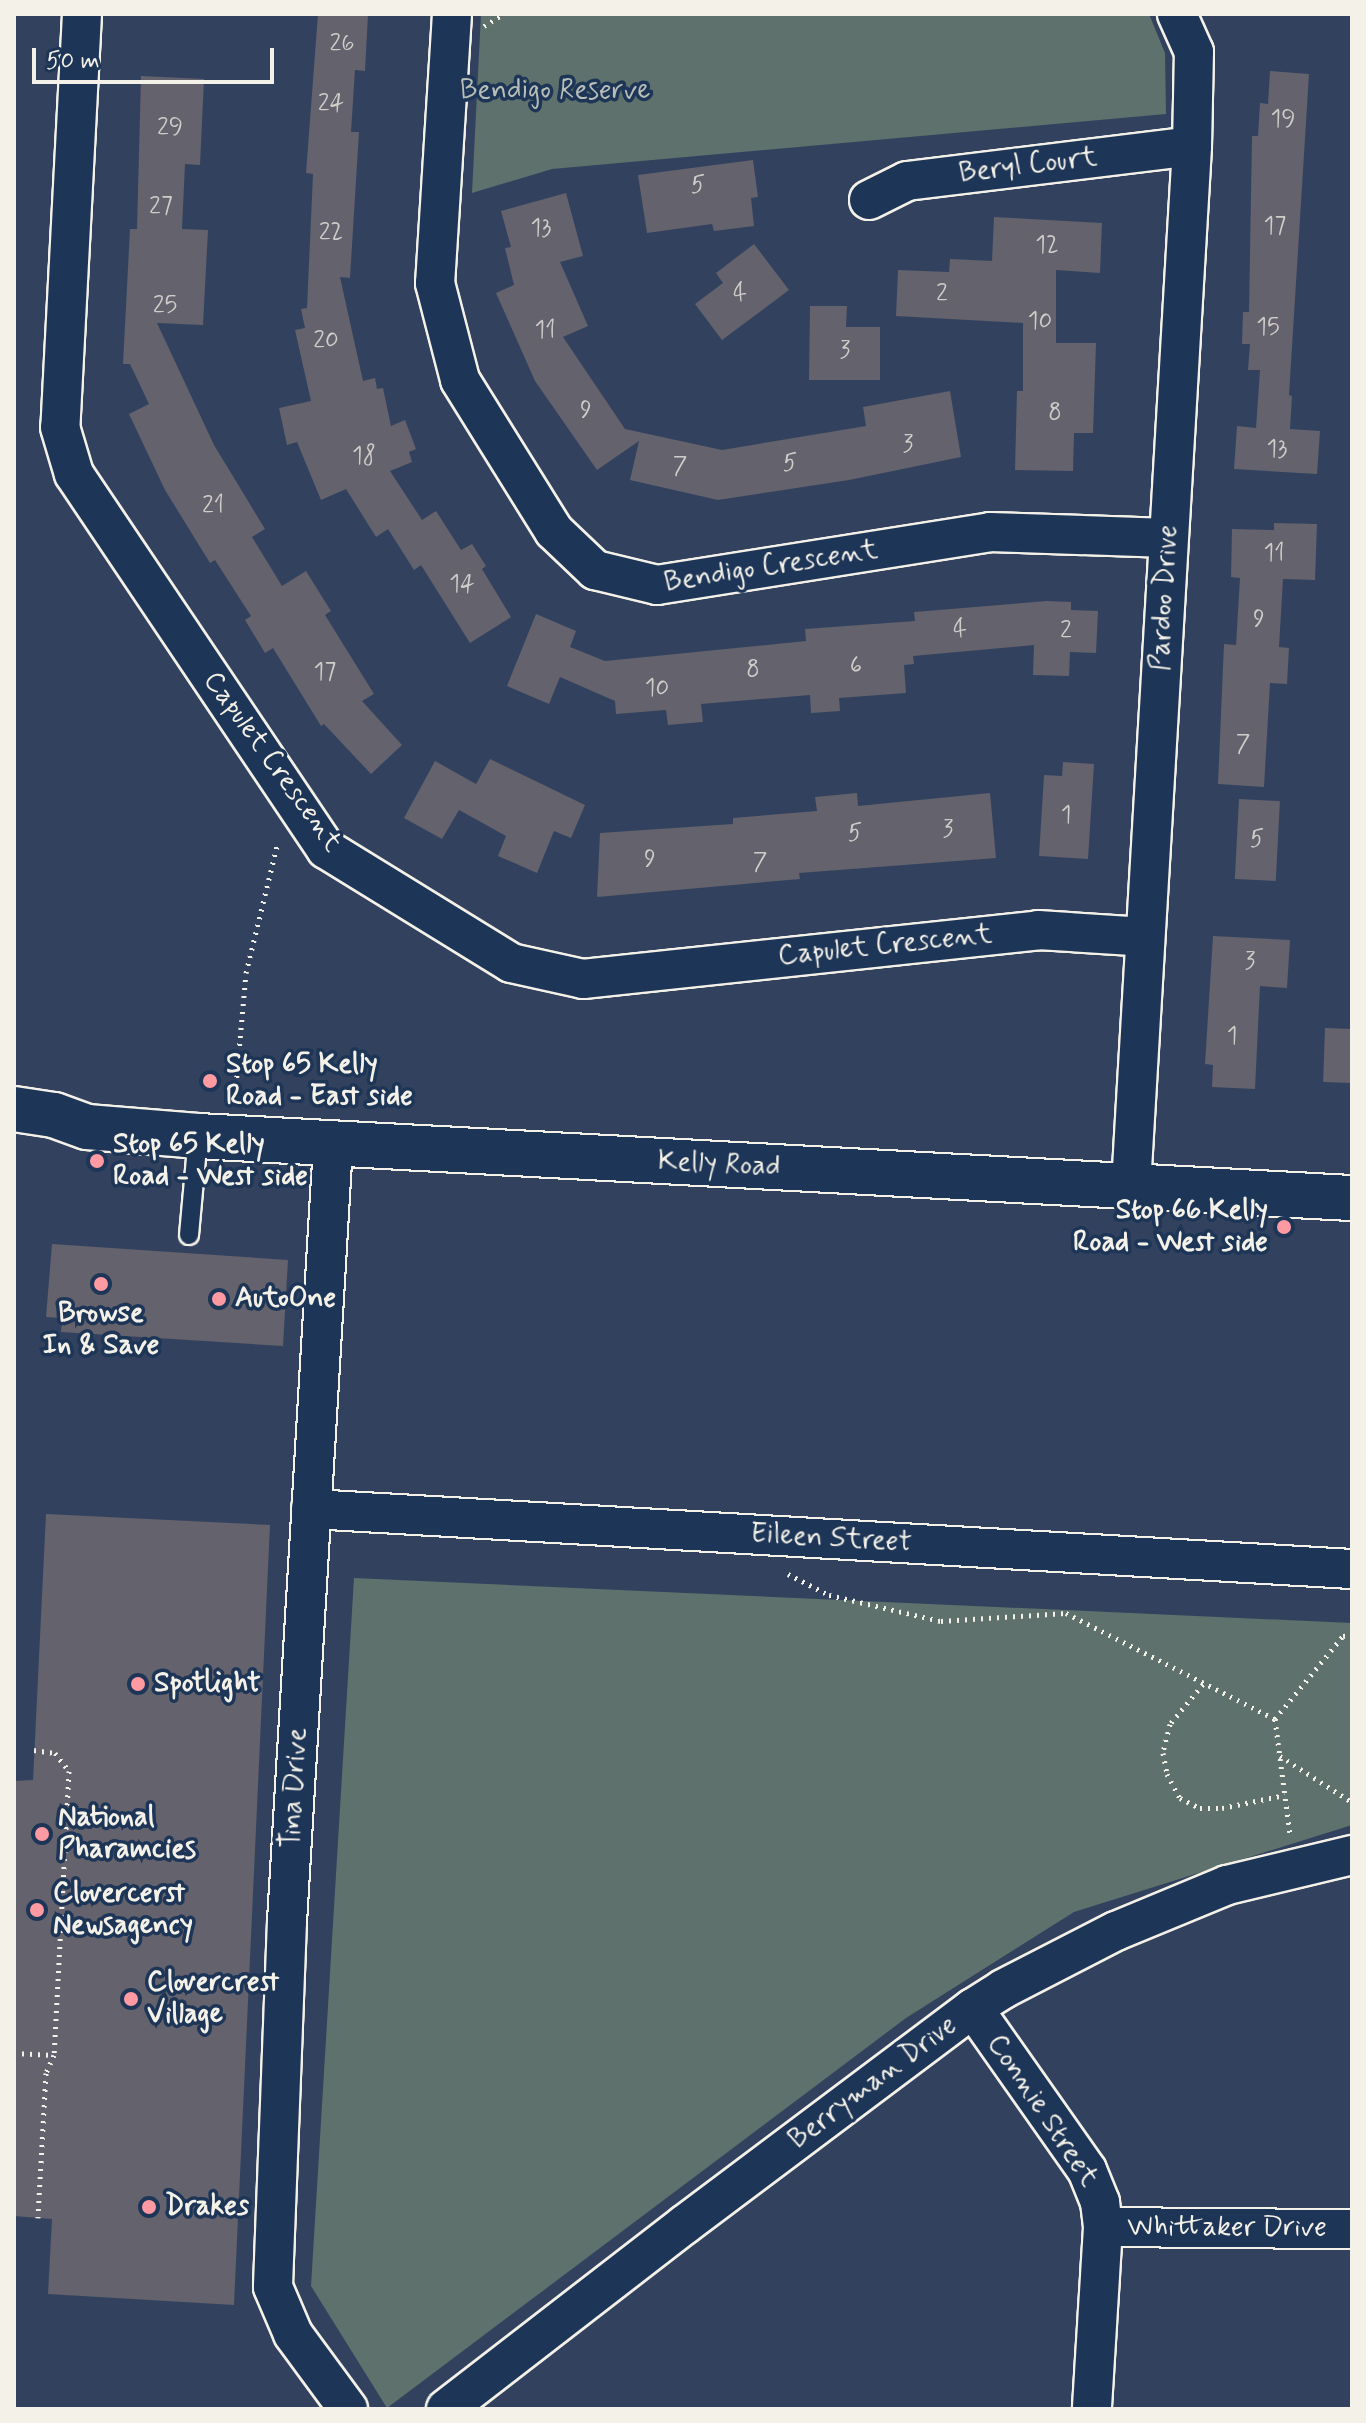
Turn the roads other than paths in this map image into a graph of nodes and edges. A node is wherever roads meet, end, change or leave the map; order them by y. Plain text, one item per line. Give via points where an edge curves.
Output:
1 (82, 14) edge
2 (452, 14) edge
3 (1177, 14) edge
4 (1192, 146) junction
5 (869, 200) dead end
6 (1168, 538) junction
7 (1145, 937) junction
8 (14, 1109) edge
9 (87, 1127) junction
10 (14, 1134) edge
11 (198, 1136) junction
12 (333, 1145) junction
13 (1131, 1186) junction
14 (1352, 1198) edge
15 (189, 1235) dead end
16 (311, 1509) junction
17 (1352, 1569) edge
18 (1352, 1855) edge
19 (973, 2008) junction
20 (1103, 2227) junction
21 (1352, 2229) edge
22 (348, 2409) edge
23 (446, 2409) edge
24 (1092, 2409) edge

1 - 7 street, Capulet Crescent via 60,427 74,474 326,849 511,963 583,979 1038,930
2 - 6 street, Bendigo Crescent via 435,283 460,380 554,531 595,570 657,585 990,532
3 - 4 street, Pardoo Drive via 1194,52
4 - 5 street, Beryl Court via 907,181
4 - 6 street, Pardoo Drive
6 - 7 street, Pardoo Drive
7 - 13 street, Pardoo Drive
8 - 9 street, Kelly Road
9 - 10 street, Kelly Road via 57,1134
9 - 11 street, Kelly Road
11 - 12 street, Kelly Road
11 - 15 lane
12 - 13 street, Kelly Road
12 - 16 street, Tina Drive
13 - 14 street, Kelly Road
16 - 17 street, Eileen Street
16 - 22 street, Tina Drive via 273,2287 293,2334
18 - 19 street, Berryman Drive via 1227,1885 1164,1910 1066,1955
19 - 20 street, Connie Street via 1087,2170
19 - 23 street, Berryman Drive
20 - 21 street, Whittaker Drive
20 - 24 street, Connie Street

